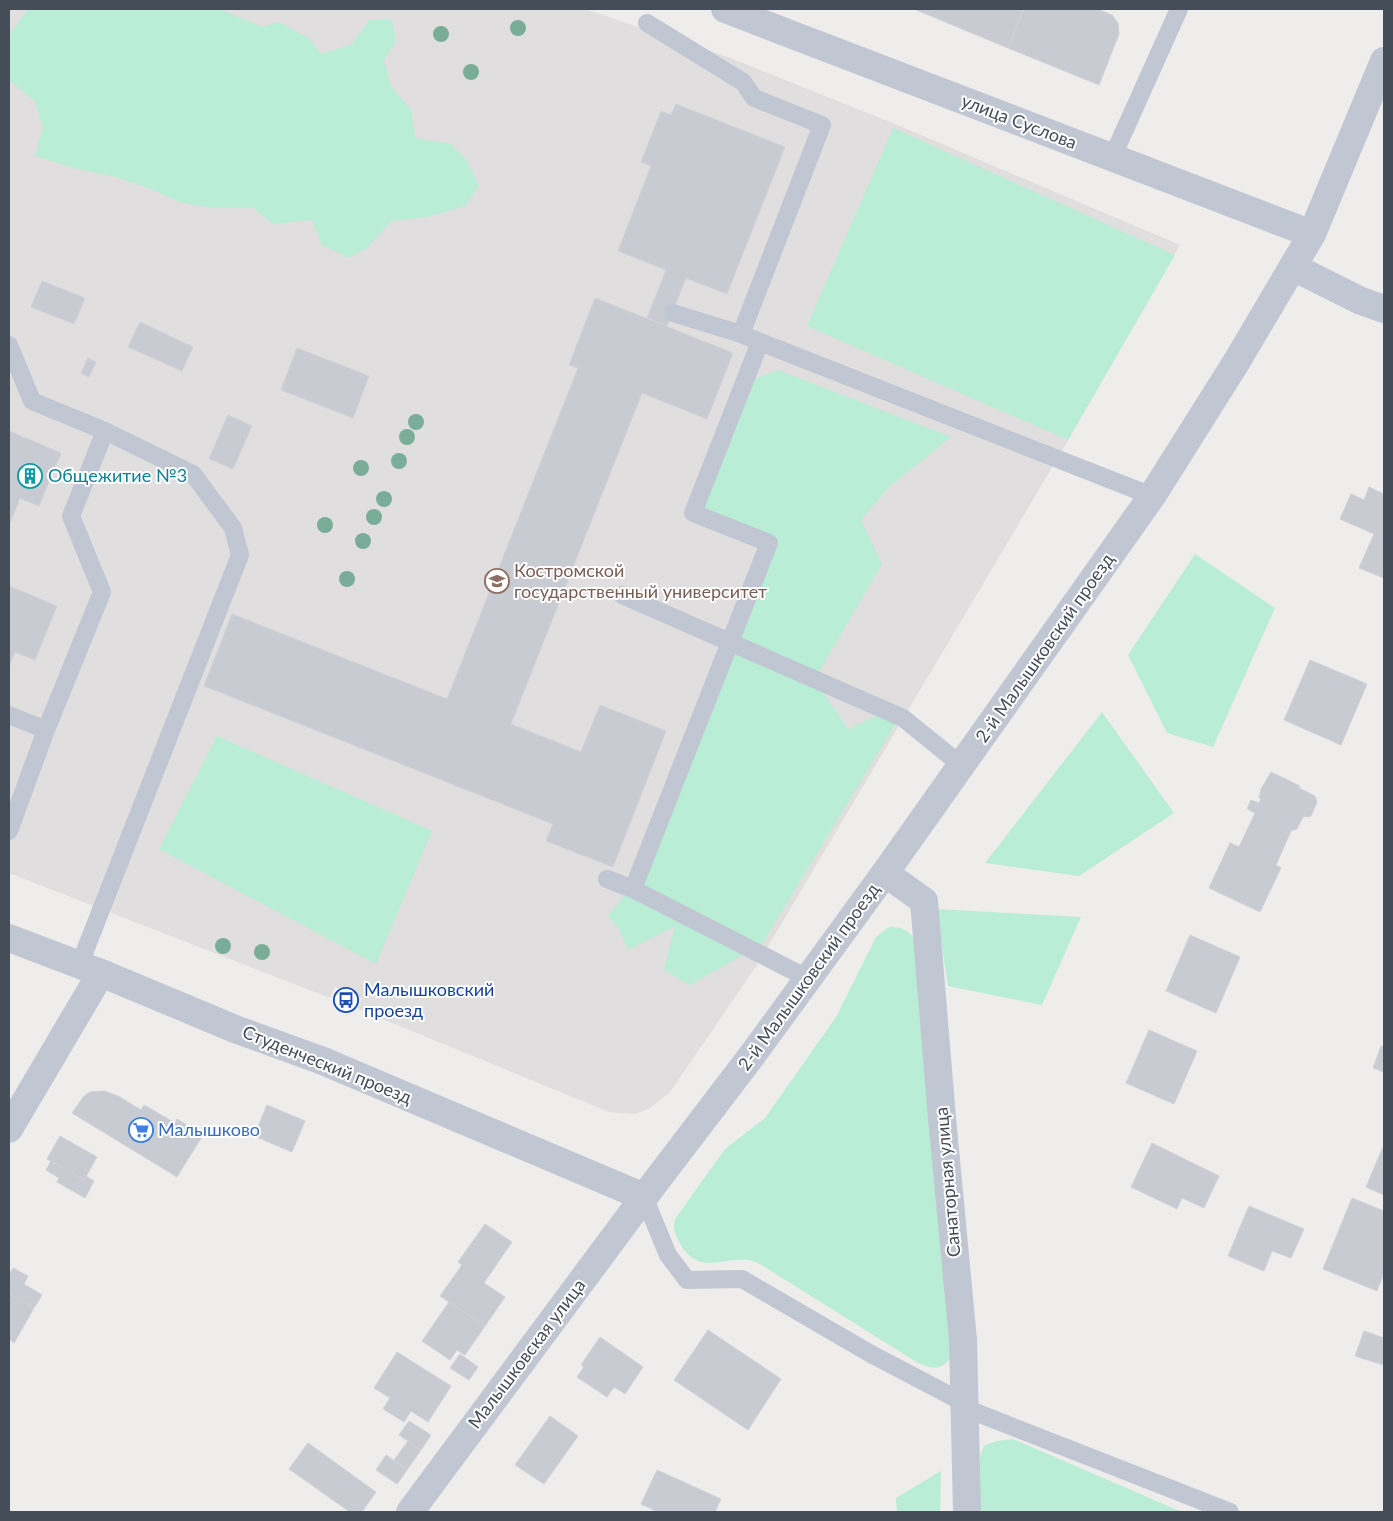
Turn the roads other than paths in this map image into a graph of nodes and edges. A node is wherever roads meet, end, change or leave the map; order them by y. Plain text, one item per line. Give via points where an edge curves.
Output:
1 (725, 9) edge
2 (1173, 11) edge
3 (773, 17) edge
4 (647, 24) dead end
5 (1384, 61) edge
6 (1112, 158) junction
7 (1312, 234) junction
8 (1293, 267) junction
9 (1384, 309) edge
10 (672, 312) dead end
11 (741, 334) junction
12 (760, 342) junction
13 (9, 345) edge
14 (105, 431) junction
15 (1152, 496) junction
16 (622, 595) dead end
17 (730, 642) junction
18 (9, 715) edge
19 (46, 730) junction
20 (961, 765) junction
21 (9, 831) edge
22 (885, 873) junction
23 (607, 879) dead end
24 (634, 889) junction
25 (9, 938) edge
26 (90, 970) junction
27 (807, 978) junction
28 (9, 1129) edge
29 (644, 1197) junction
30 (965, 1405) junction
31 (410, 1512) edge
32 (967, 1512) edge
33 (1230, 1512) edge

1 - 3 street, улица Суслова
2 - 6 lane
3 - 6 street, улица Суслова
4 - 11 lane via 743,82 754,98 822,125
5 - 7 street, 2-й Малышковский проезд
6 - 7 street, улица Суслова
7 - 8 street, 2-й Малышковский проезд
8 - 9 street via 1361,302
8 - 15 street, 2-й Малышковский проезд
10 - 11 lane
11 - 12 lane
12 - 15 lane
12 - 17 lane via 693,513 769,543
13 - 14 lane via 32,401
14 - 19 lane via 70,516 102,592
14 - 26 lane via 193,474 233,528 240,554
15 - 20 street, 2-й Малышковский проезд
16 - 17 lane
17 - 20 lane via 903,718
17 - 24 lane
18 - 19 lane
19 - 21 lane
20 - 22 street, 2-й Малышковский проезд
22 - 27 street, 2-й Малышковский проезд
22 - 30 street, Санаторная улица via 924,901 963,1340
23 - 24 lane
24 - 27 lane
25 - 26 street, Студенческий проезд
26 - 28 street
26 - 29 street, Студенческий проезд via 323,1061
27 - 29 street, 2-й Малышковский проезд via 754,1054
29 - 30 lane via 668,1255 687,1280 742,1279
29 - 31 street, Малышковская улица
30 - 32 street, Санаторная улица
30 - 33 lane via 975,1412

